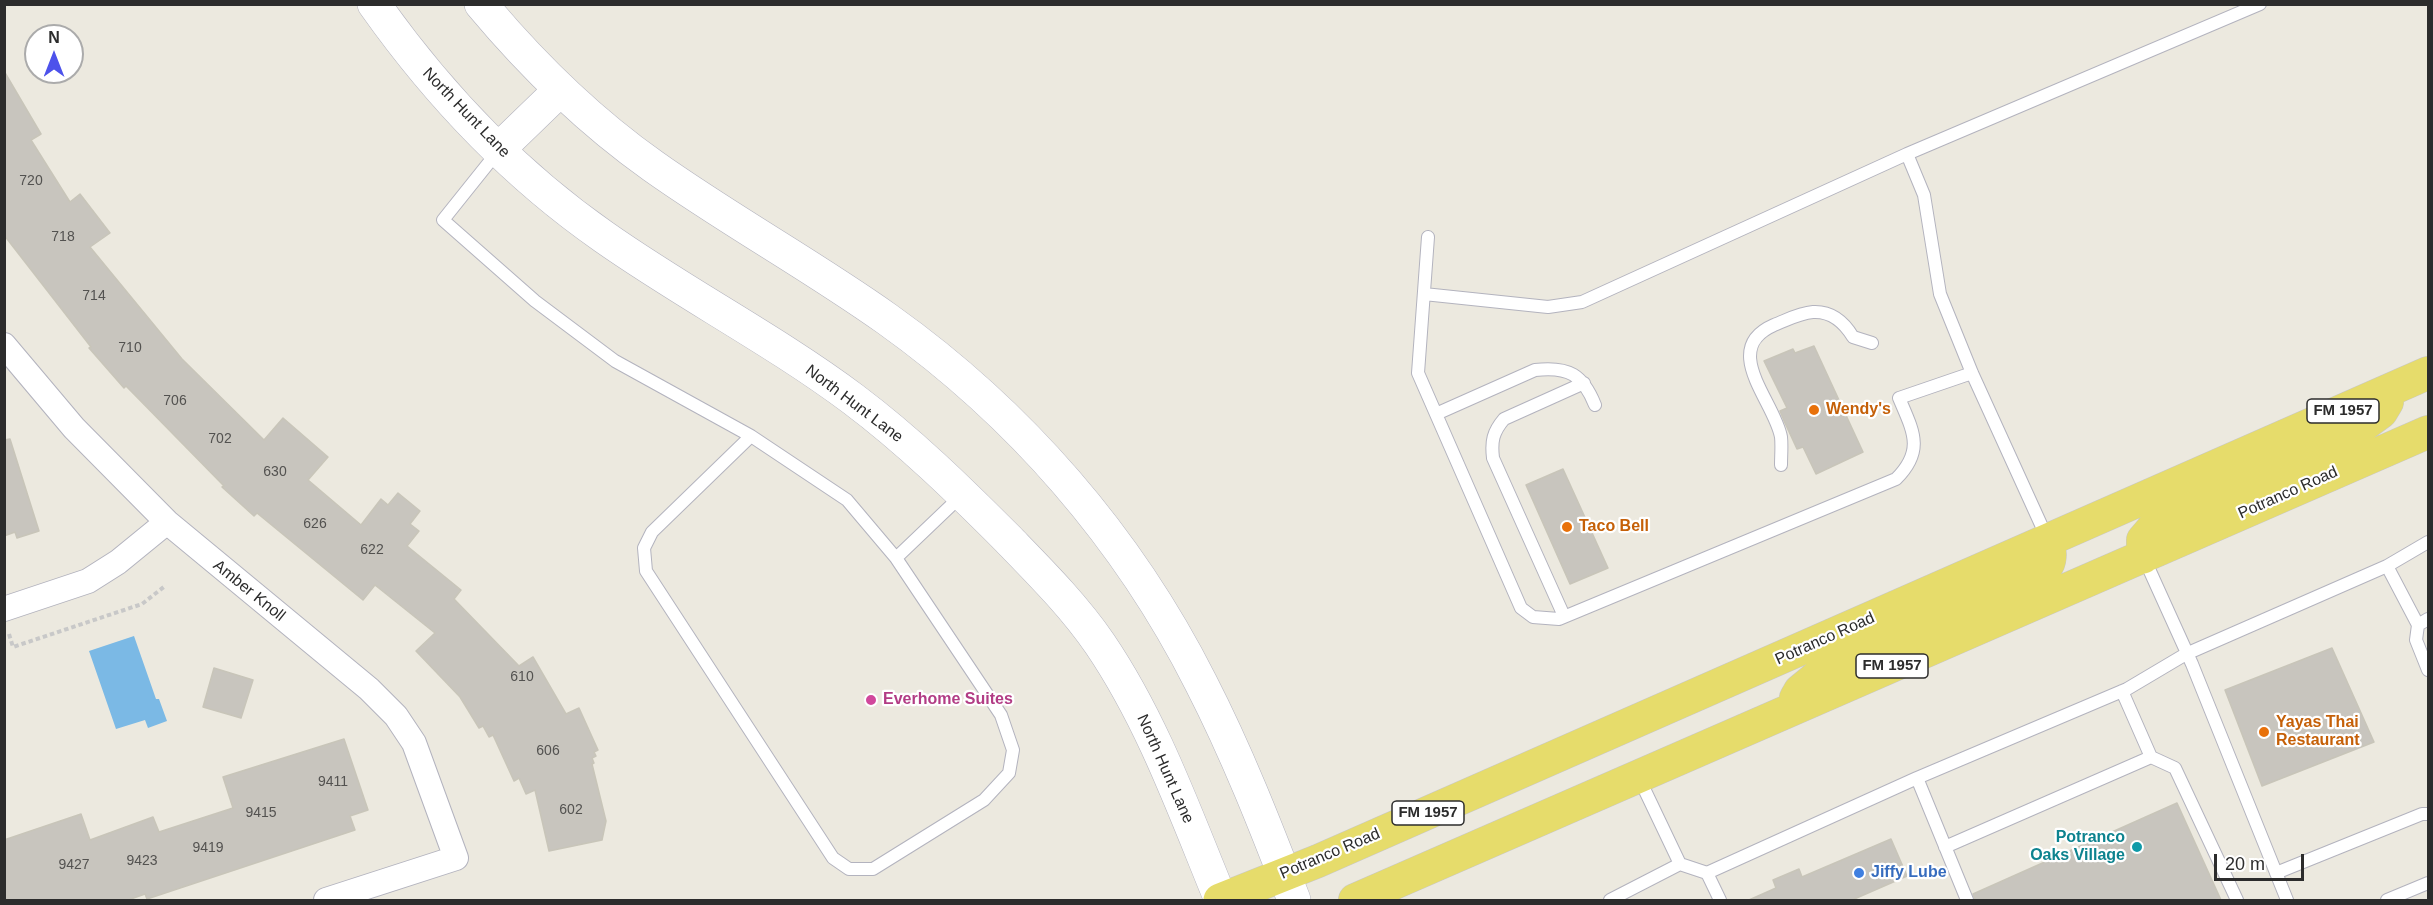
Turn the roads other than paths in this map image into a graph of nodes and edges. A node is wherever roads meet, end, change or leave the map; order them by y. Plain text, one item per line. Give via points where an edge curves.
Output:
1 (374, 4) edge
2 (481, 4) edge
3 (2260, 4) edge
4 (560, 90) junction
5 (499, 149) junction
6 (1907, 154) junction
7 (1428, 237) dead end
8 (1424, 294) junction
9 (1872, 343) dead end
10 (4, 345) edge
11 (1971, 373) junction
12 (2428, 373) edge
13 (1584, 383) junction
14 (2396, 388) junction
15 (1595, 405) dead end
16 (1436, 414) junction
17 (2428, 432) edge
18 (751, 436) junction
19 (1781, 465) dead end
20 (962, 494) junction
21 (167, 522) junction
22 (2048, 541) junction
23 (2428, 542) edge
24 (2143, 557) junction
25 (896, 558) junction
26 (2388, 566) junction
27 (4, 609) edge
28 (1564, 616) junction
29 (2423, 622) edge
30 (2186, 654) junction
31 (2428, 670) edge
32 (2122, 691) junction
33 (1786, 712) junction
34 (2151, 757) junction
35 (1638, 777) junction
36 (1917, 778) junction
37 (2428, 814) edge
38 (1945, 847) junction
39 (1680, 864) junction
40 (1707, 873) junction
41 (2276, 873) junction
42 (2428, 883) edge
43 (1289, 887) edge
44 (326, 900) edge
45 (1221, 900) edge
46 (1354, 900) edge
47 (1610, 900) edge
48 (1720, 900) edge
49 (1967, 900) edge
50 (2237, 900) edge
51 (2287, 900) edge
52 (2387, 900) edge

1 - 5 main road, North Hunt Lane via 413,56
2 - 4 main road
3 - 6 lane
4 - 5 main road
4 - 43 main road via 651,165 888,320 968,382 1034,446 1120,549 1176,637 1223,729
5 - 18 lane via 443,220 535,301 615,361
5 - 20 main road, North Hunt Lane via 602,236 852,398
6 - 8 lane via 1582,302 1548,308
6 - 11 lane via 1924,195 1940,294
7 - 8 lane
8 - 16 lane via 1418,373
9 - 19 lane via 1853,337 1844,322 1823,312 1800,314 1758,336 1749,356 1751,370 1781,436
10 - 21 street, Amber Knoll via 74,428
11 - 22 lane
11 - 28 lane via 1899,398 1915,444 1906,468 1896,479
12 - 14 main road, Potranco Road / FM 1957
13 - 15 lane
13 - 16 lane via 1580,377 1564,371 1536,370
13 - 28 lane via 1504,419 1491,441 1493,458
14 - 22 main road, Potranco Road / FM 1957
14 - 24 main road via 2381,412 2343,440 2155,526 2144,540
16 - 28 lane via 1521,608 1533,617 1547,620
17 - 24 main road, Potranco Road / FM 1957
18 - 25 lane via 847,500
18 - 25 lane via 652,532 644,548 646,571 833,858 849,869 873,869 984,800 1009,773 1014,750 1001,715
20 - 25 lane
20 - 45 main road, North Hunt Lane via 1027,559 1099,642 1153,739
21 - 27 street via 88,581
21 - 44 street, Amber Knoll via 369,689 396,716 414,743 428,776 456,858
22 - 33 main road via 2052,556 2048,567 1828,668 1800,691
22 - 43 main road, Potranco Road / FM 1957
23 - 26 lane
24 - 30 lane
24 - 33 main road, Potranco Road / FM 1957
26 - 29 lane
26 - 30 lane
29 - 31 lane via 2416,640
30 - 32 lane
30 - 41 lane
32 - 34 lane
32 - 36 lane
33 - 35 main road, Potranco Road / FM 1957
34 - 38 lane
34 - 50 lane via 2175,768
35 - 39 lane
35 - 46 main road, Potranco Road / FM 1957
36 - 38 lane
36 - 40 lane
37 - 41 lane
38 - 49 lane
39 - 40 lane
39 - 47 lane
40 - 48 lane
41 - 51 lane
42 - 52 lane
43 - 45 main road, Potranco Road / FM 1957

